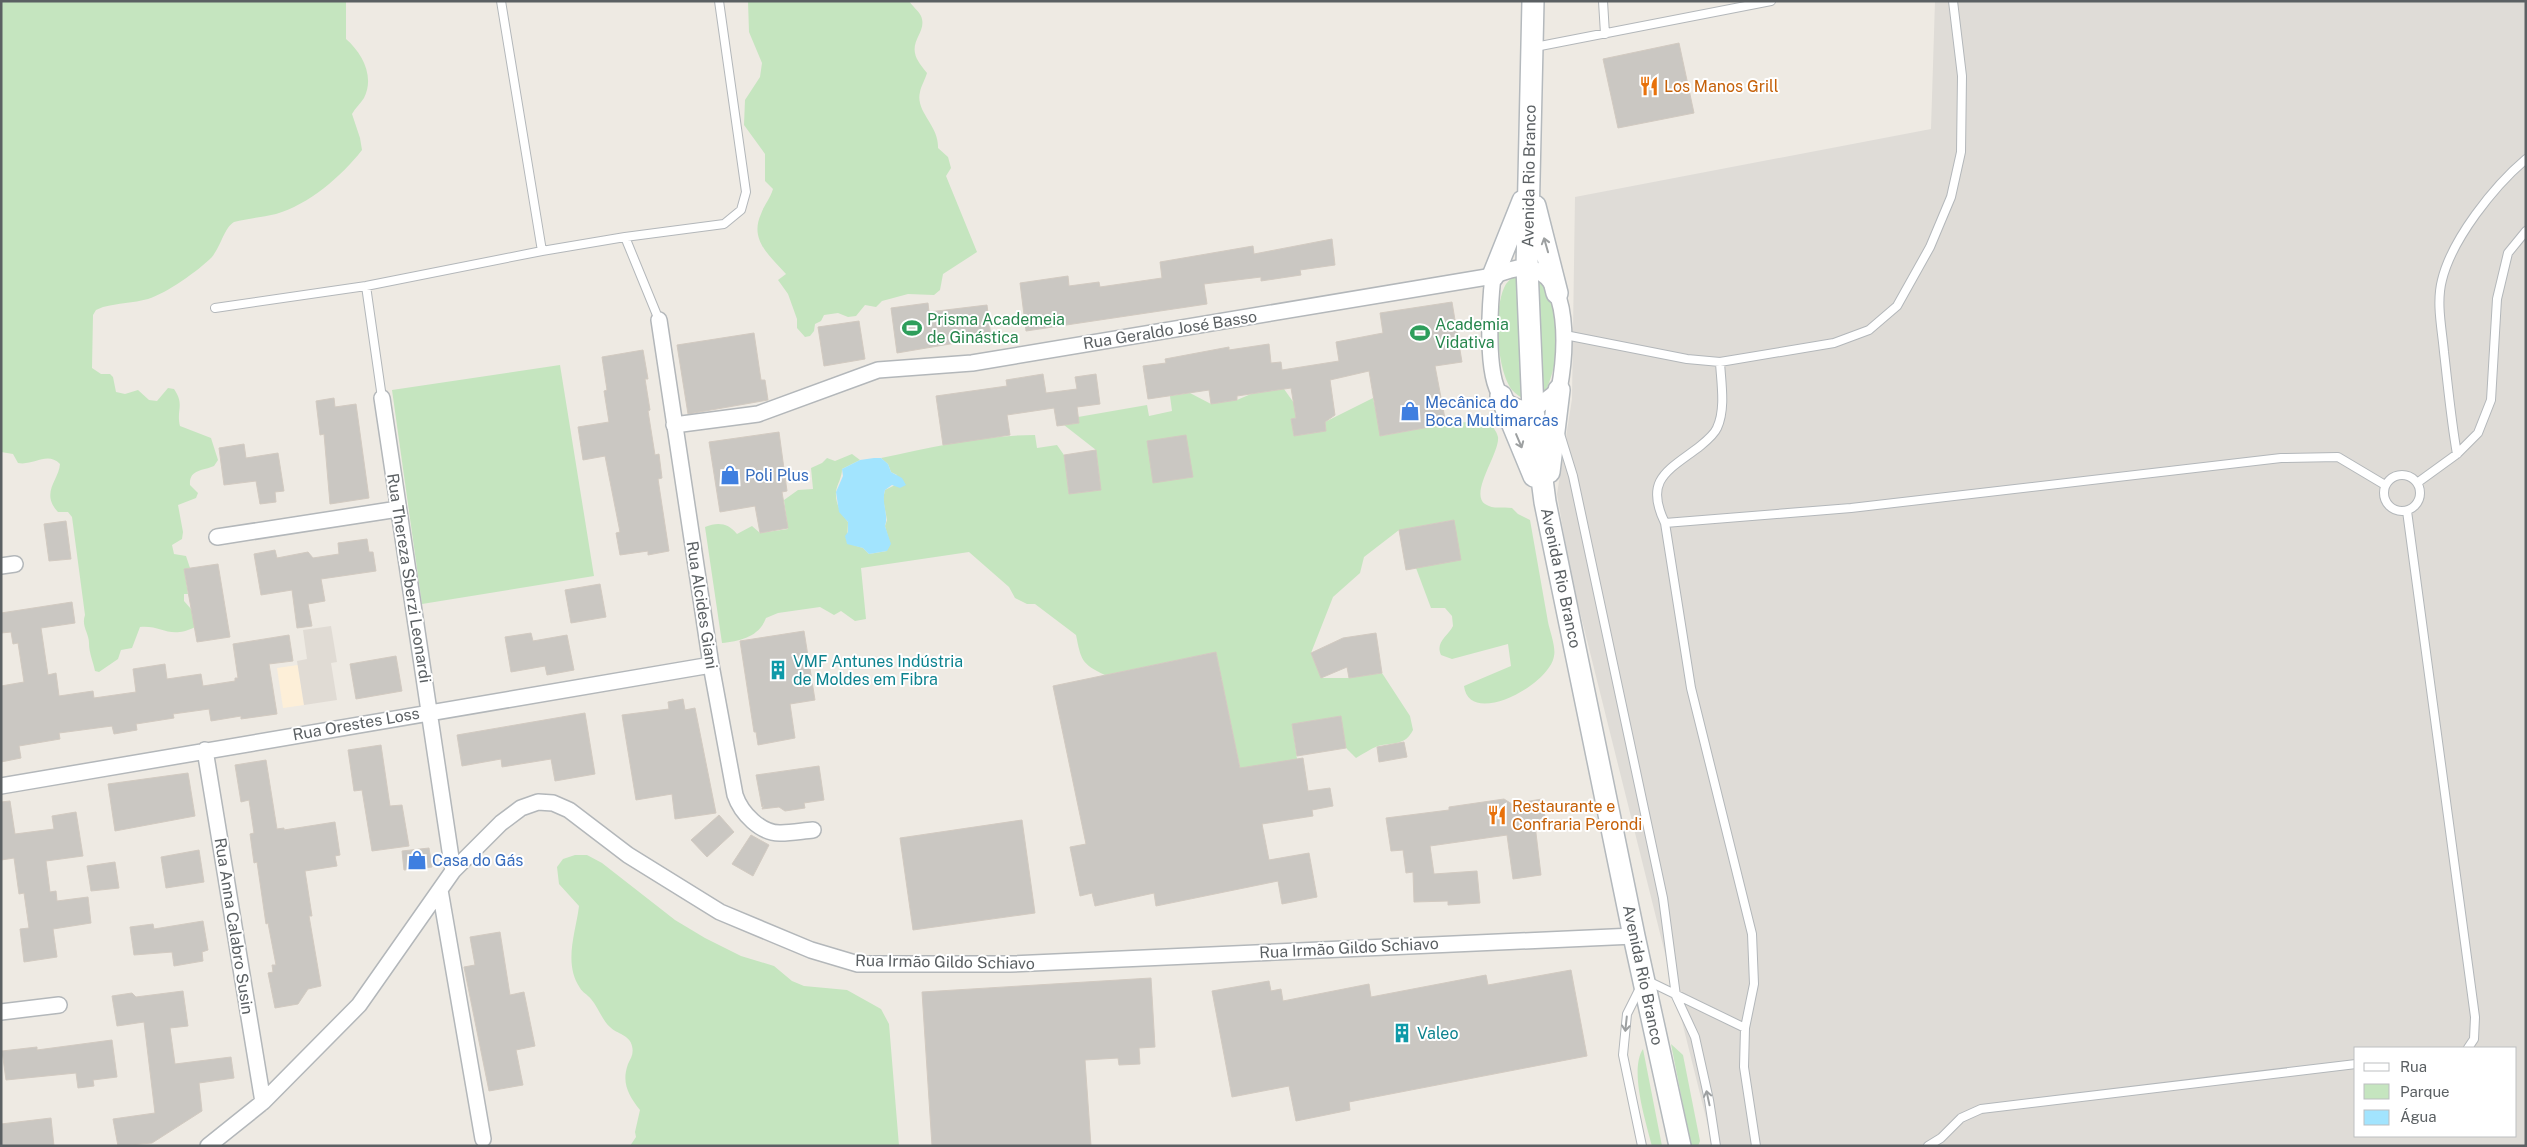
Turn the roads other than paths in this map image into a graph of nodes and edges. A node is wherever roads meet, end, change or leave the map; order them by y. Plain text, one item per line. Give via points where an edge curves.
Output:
1 (501, 1) edge
2 (719, 1) edge
3 (1533, 1) edge
4 (1603, 1) edge
5 (1771, 1) edge
6 (1953, 1) edge
7 (1605, 34) junction
8 (1532, 48) junction
9 (2526, 159) edge
10 (1529, 184) junction
11 (2526, 231) edge
12 (625, 237) junction
13 (542, 251) junction
14 (1527, 268) junction
15 (1493, 276) junction
16 (366, 286) junction
17 (1557, 293) junction
18 (215, 308) dead end
19 (659, 320) joint
20 (1565, 335) junction
21 (1720, 362) junction
22 (1559, 390) junction
23 (1500, 396) junction
24 (382, 398) joint
25 (1533, 410) junction
26 (1556, 418) junction
27 (674, 425) junction
28 (2457, 454) junction
29 (2417, 483) junction
30 (2385, 485) junction
31 (1545, 502) junction
32 (398, 509) junction
33 (2407, 511) junction
34 (1665, 523) junction
35 (218, 537) dead end
36 (711, 665) junction
37 (429, 712) junction
38 (204, 750) junction
39 (1, 786) edge
40 (813, 830) dead end
41 (453, 871) junction
42 (440, 890) junction
43 (1634, 936) junction
44 (1644, 979) junction
45 (1676, 996) junction
46 (59, 1005) dead end
47 (1, 1012) edge
48 (1745, 1028) junction
49 (2469, 1047) edge
50 (2354, 1064) edge
51 (263, 1102) junction
52 (483, 1139) dead end
53 (208, 1146) edge
54 (1642, 1146) edge
55 (1680, 1146) edge
56 (1716, 1146) edge
57 (1756, 1146) edge
58 (1928, 1146) edge

1 - 13 lane
2 - 12 lane via 746,192 741,210 724,224
3 - 8 main road, Avenida Rio Branco
4 - 7 lane
5 - 7 lane
6 - 21 lane via 1962,76 1961,152 1951,197 1930,247 1898,306 1869,330 1834,343
7 - 8 lane
8 - 10 main road, Avenida Rio Branco
9 - 28 lane via 2477,214 2449,258 2441,282 2440,311
10 - 14 main road, Avenida Rio Branco
10 - 15 main road
17 -> 10 main road
11 - 28 lane via 2508,253 2497,299 2491,400 2478,433
12 - 13 lane
12 - 19 lane
13 - 16 lane
14 - 15 street, Rua Geraldo José Basso
14 - 17 street via 1543,273
14 - 25 main road, Avenida Rio Branco
15 - 23 street via 1490,343
15 - 27 street, Rua Geraldo José Basso via 972,363 878,370 758,414
16 - 18 lane
16 - 24 lane, Rua Thereza Sberzi Leonardi
17 - 20 street
19 - 27 street, Rua Alcides Giani
20 - 21 lane via 1687,359
20 - 22 street
21 - 34 lane via 1721,409 1717,428 1705,442 1668,470 1660,481 1656,506
22 - 25 street
22 - 26 main road
23 - 25 street via 1522,410
23 -> 31 main road
24 - 32 street, Rua Thereza Sberzi Leonardi
25 - 31 main road, Avenida Rio Branco
26 - 31 main road
26 - 45 lane via 1573,476 1663,898
27 - 36 street, Rua Alcides Giani
28 - 29 lane
29 - 30 lane via 2410,476 2401,475
29 - 33 lane via 2420,494 2416,505
30 - 33 lane via 2388,505
30 - 34 lane via 2338,457 2281,458 1851,508
31 - 43 main road, Avenida Rio Branco
32 - 35 street
32 - 37 street, Rua Thereza Sberzi Leonardi
33 - 49 lane via 2475,1017 2474,1038
34 - 48 lane via 1691,688 1752,934 1754,984
36 - 37 street, Rua Orestes Loss
36 - 40 street, Rua Alcides Giani via 738,806 753,821 779,834
37 - 38 street, Rua Orestes Loss
37 - 41 street, Rua Thereza Sberzi Leonardi
38 - 39 street, Rua Orestes Loss
38 - 51 street, Rua Anna Calabro Susin
41 - 42 street, Rua Irmão Gildo Schiavo
41 - 43 street, Rua Irmão Gildo Schiavo via 501,823 521,808 538,802 553,803 568,810 628,855 720,912 811,950 858,964 1010,964
42 - 51 street, Rua Irmão Gildo Schiavo via 359,1005
42 - 52 street
43 - 44 main road, Avenida Rio Branco
44 - 45 lane
44 -> 54 lane via 1627,1014 1623,1055
44 - 55 main road, Avenida Rio Branco
45 - 48 lane
56 -> 45 lane via 1695,1037
46 - 47 street
48 - 57 lane via 1744,1068
50 - 58 lane via 1982,1109 1961,1118 1942,1138
51 - 53 street, Rua Irmão Gildo Schiavo

